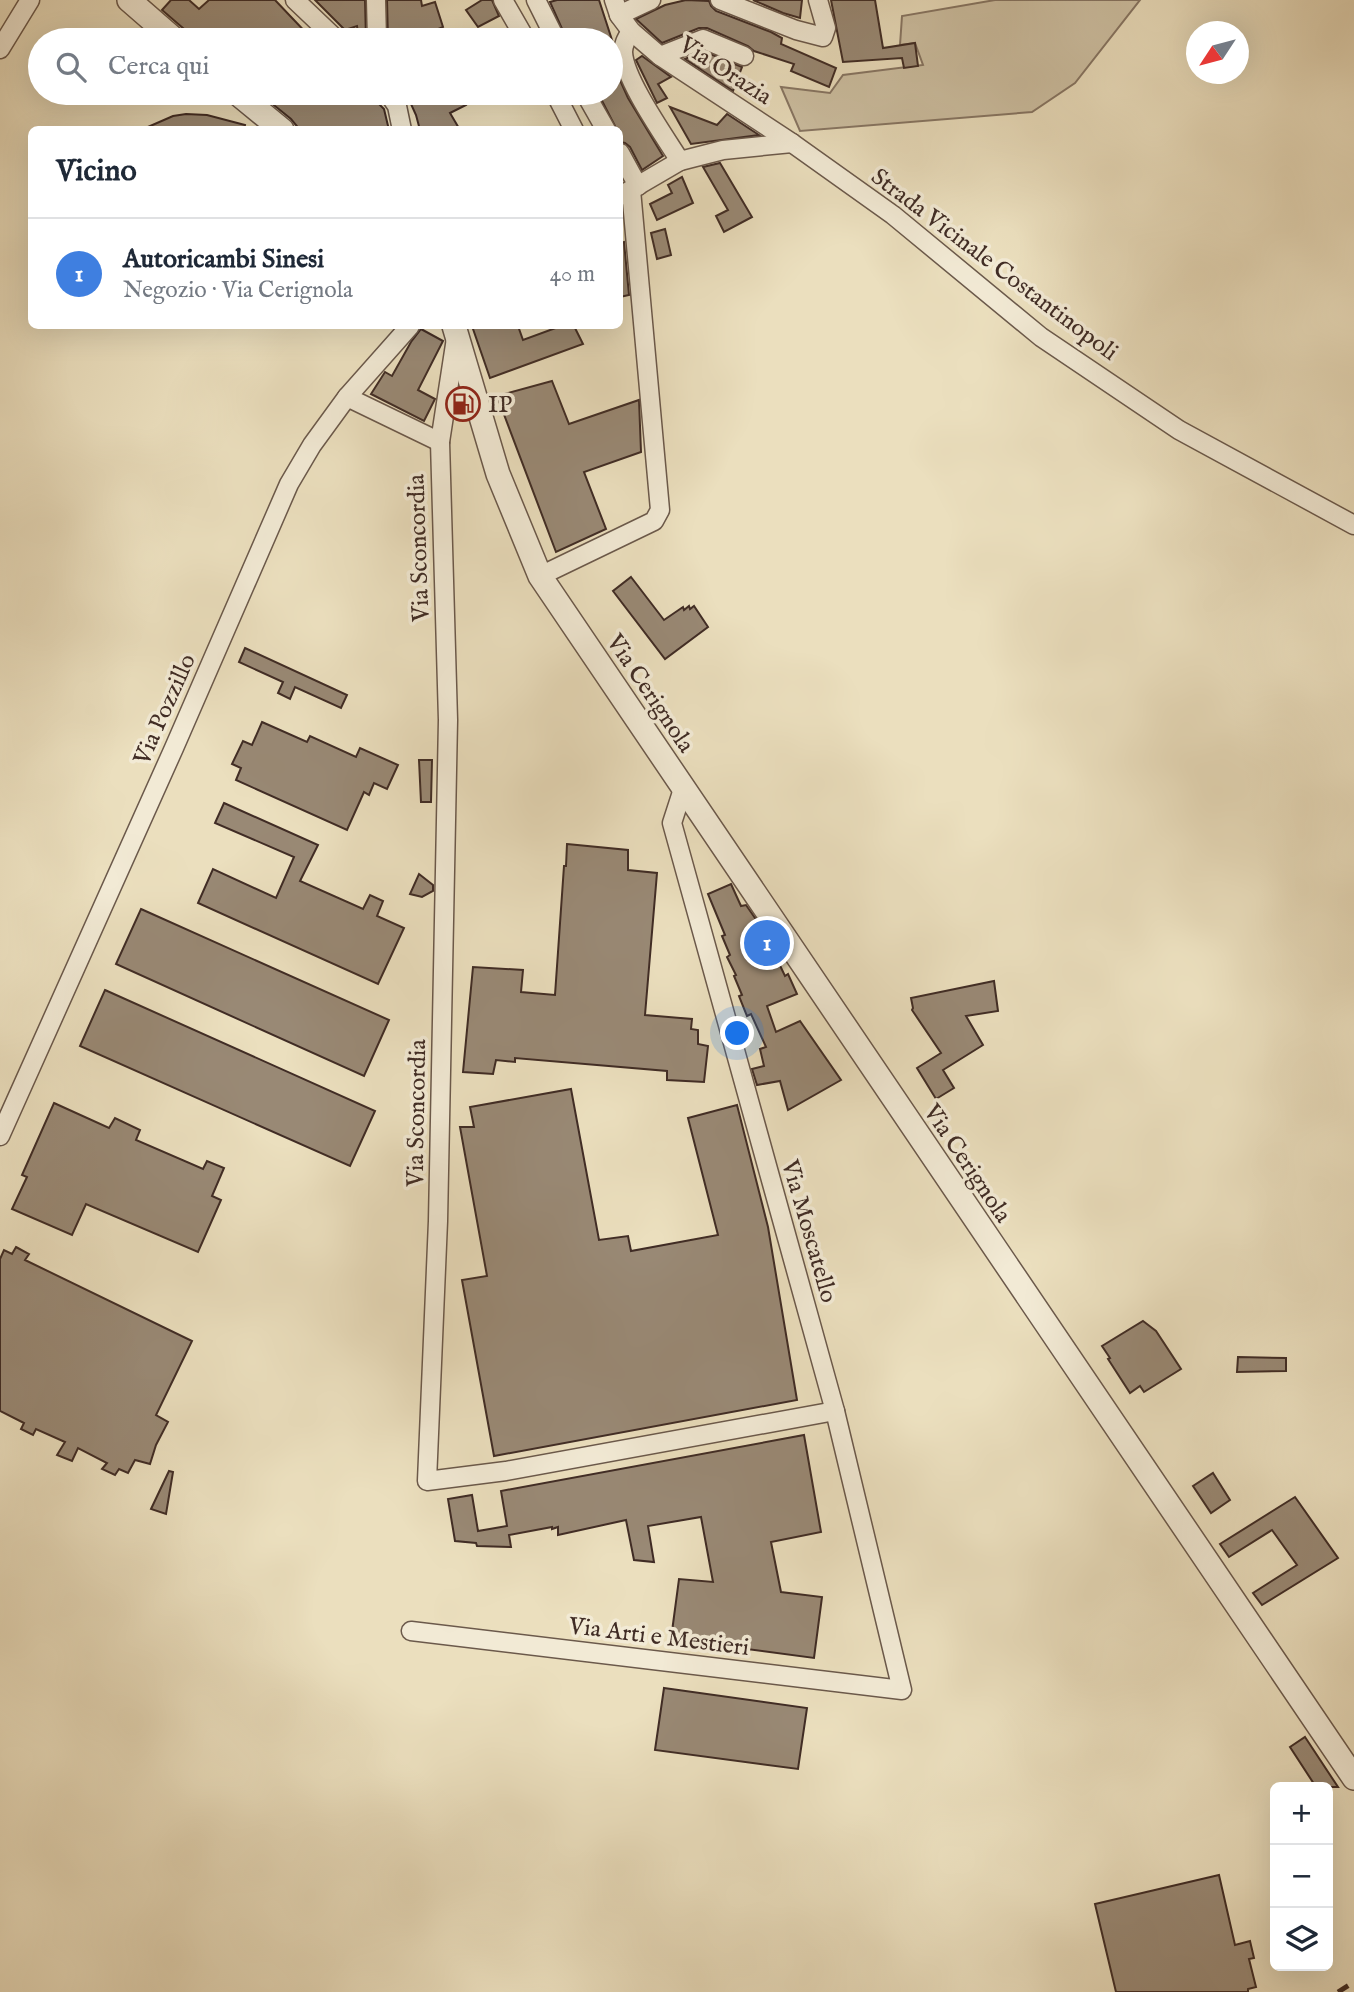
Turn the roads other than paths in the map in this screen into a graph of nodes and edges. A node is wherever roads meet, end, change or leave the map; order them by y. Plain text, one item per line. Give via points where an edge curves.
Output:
1 (30, 0) edge
2 (129, 0) edge
3 (376, 0) edge
4 (503, 0) edge
5 (536, 0) edge
6 (650, 0) edge
7 (720, 0) edge
8 (818, 0) edge
9 (297, 1) edge
10 (617, 7) edge
11 (162, 28) edge
12 (325, 28) edge
13 (377, 28) edge
14 (519, 28) edge
15 (550, 28) edge
16 (631, 31) junction
17 (0, 49) edge
18 (660, 56) junction
19 (744, 56) dead end
20 (252, 105) edge
21 (396, 105) edge
22 (561, 105) edge
23 (592, 105) edge
24 (277, 126) edge
25 (401, 126) edge
26 (572, 126) edge
27 (604, 126) edge
28 (792, 143) junction
29 (680, 161) junction
30 (623, 164) edge
31 (630, 191) edge
32 (408, 329) edge
33 (455, 330) edge
34 (347, 397) junction
35 (440, 442) junction
36 (1354, 525) edge
37 (540, 576) junction
38 (683, 789) junction
39 (0, 1136) edge
40 (835, 1411) junction
41 (411, 1630) dead end
42 (902, 1690) joint
43 (1354, 1778) edge

1 - 17 street
2 - 11 street
3 - 13 street
4 - 14 street
5 - 15 street
6 - 10 street
7 - 8 street via 823,37 826,28
9 - 12 street
10 - 16 street, Via Orazia
16 - 18 street, Via Orazia
16 - 29 street via 624,44 625,64
18 - 19 street via 703,39
18 - 28 street, Via Orazia
20 - 24 street
21 - 25 street
22 - 26 street
23 - 27 street
28 - 29 street via 723,150
28 - 36 street, Strada Vicinale Costantinopoli via 893,215 1053,344 1180,430
29 - 31 street
30 - 31 street
31 - 37 street via 660,510 654,521
32 - 34 street, Via Pozzillo
33 - 35 street, Via Sconcordia
33 - 37 street, Via Cerignola via 498,474
34 - 35 street
34 - 39 street, Via Pozzillo via 289,484
35 - 40 street, Via Sconcordia via 448,720 438,1221 427,1480 506,1471
37 - 38 street, Via Cerignola
38 - 40 street, Via Moscatello via 672,823
38 - 43 street, Via Cerignola
40 - 42 street, Via Moscatello
41 - 42 street, Via Arti e Mestieri

